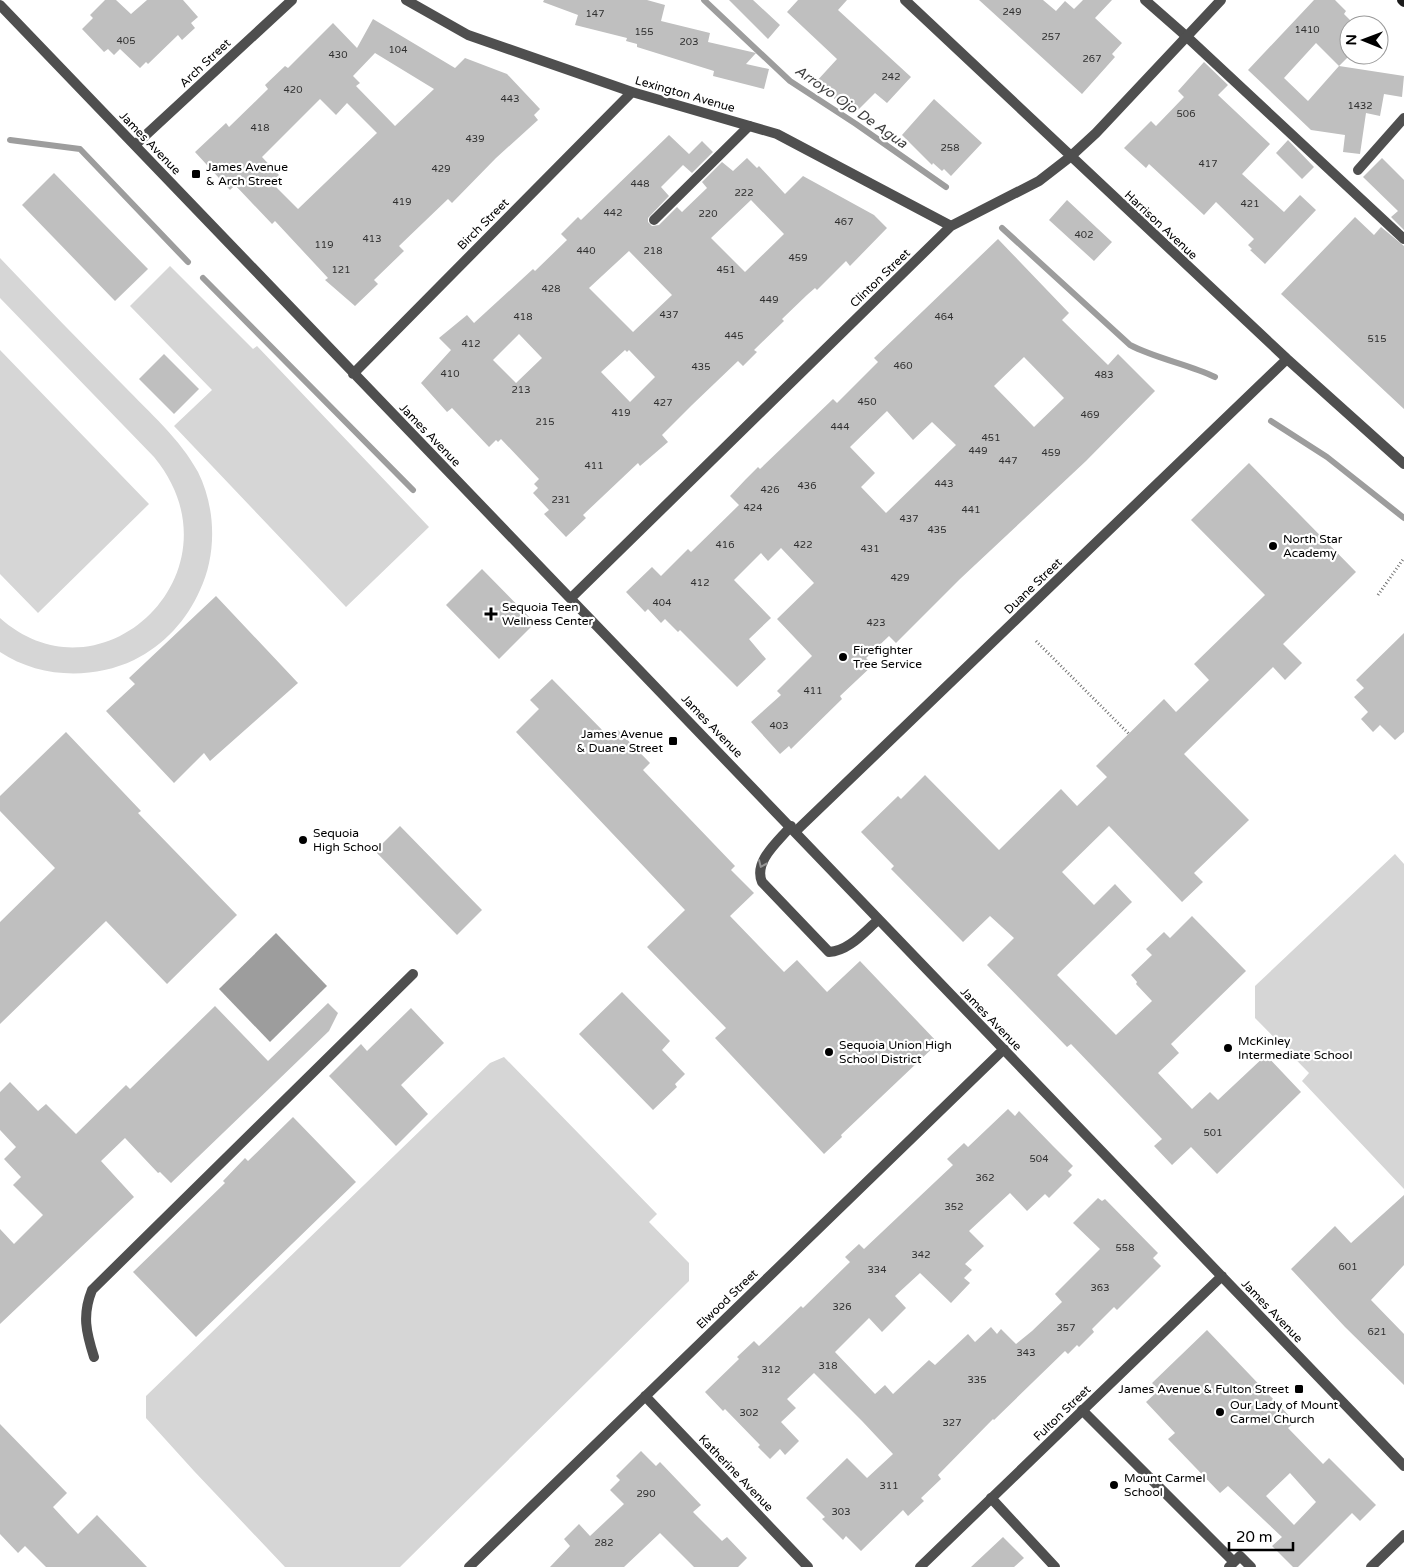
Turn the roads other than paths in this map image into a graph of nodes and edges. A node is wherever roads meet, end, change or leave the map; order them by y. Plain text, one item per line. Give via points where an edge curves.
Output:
1 (292, 0) edge
2 (406, 0) edge
3 (905, 0) edge
4 (1144, 0) edge
5 (1221, 0) edge
6 (0, 4) edge
7 (1186, 36) junction
8 (632, 92) junction
9 (1404, 118) edge
10 (750, 126) junction
11 (135, 145) junction
12 (1070, 157) junction
13 (1358, 170) dead end
14 (654, 220) dead end
15 (951, 226) junction
16 (1404, 239) edge
17 (1287, 359) junction
18 (353, 374) junction
19 (1404, 464) edge
20 (571, 598) junction
21 (794, 829) junction
22 (878, 920) junction
23 (413, 974) dead end
24 (1004, 1049) junction
25 (1222, 1276) junction
26 (94, 1357) dead end
27 (645, 1396) junction
28 (1082, 1410) junction
29 (1404, 1466) edge
30 (991, 1498) junction
31 (1404, 1535) edge
32 (1232, 1565) edge
33 (469, 1567) edge
34 (808, 1567) edge
35 (920, 1567) edge
36 (1056, 1567) edge
37 (1251, 1567) edge
38 (1371, 1567) edge

1 - 11 street, Arch Street
2 - 8 street, Lexington Avenue via 468,35
3 - 12 street, Harrison Avenue
4 - 7 street
5 - 7 street, Clinton Street
6 - 11 street, James Avenue
7 - 12 street, Clinton Street
7 - 16 street
8 - 10 street, Lexington Avenue
8 - 18 street, Birch Street
9 - 13 street
10 - 14 street
10 - 15 street, Lexington Avenue via 777,134
11 - 18 street, James Avenue
12 - 15 street, Clinton Street via 1039,181
12 - 17 street, Harrison Avenue
15 - 20 street, Clinton Street
17 - 19 street, Harrison Avenue
17 - 21 street, Duane Street
18 - 20 street, James Avenue
20 - 21 street, James Avenue
21 - 22 street, James Avenue
21 -> 22 street, Duane Street via 761,863 758,874 762,882 829,952 837,952 847,946
22 - 24 street, James Avenue
23 - 26 street via 92,1290 85,1324
24 - 25 street, James Avenue
24 - 27 street, Elwood Street
25 - 28 street, Fulton Street
25 - 29 street, James Avenue
27 - 33 street, Elwood Street
27 - 34 street, Katherine Avenue
28 - 30 street, Fulton Street
28 - 32 street
30 - 35 street, Fulton Street
30 - 36 street
31 - 38 street
32 - 37 street via 1240,1556

